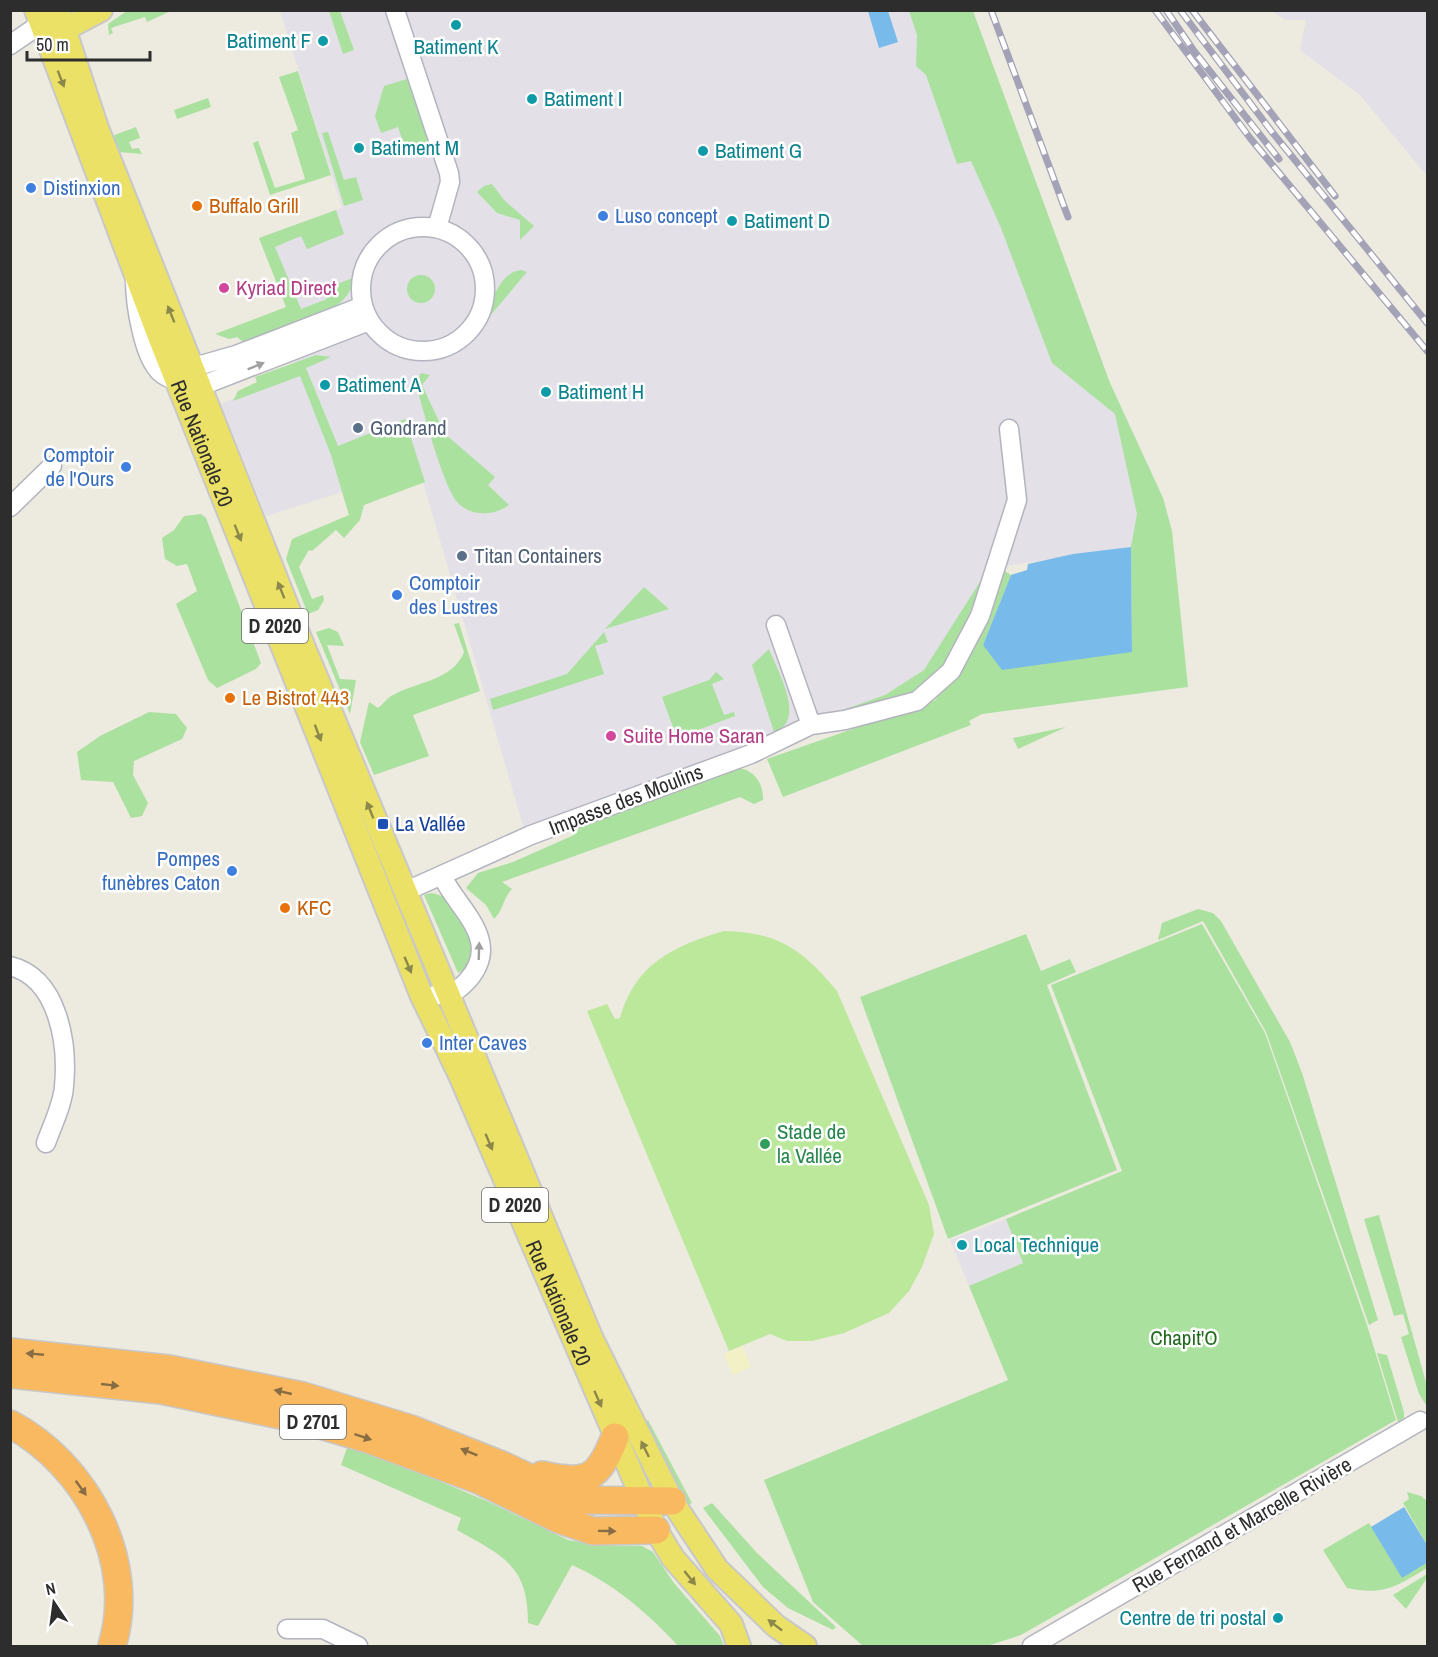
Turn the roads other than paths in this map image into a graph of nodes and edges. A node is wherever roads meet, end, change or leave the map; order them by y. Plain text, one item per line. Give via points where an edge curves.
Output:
1 (101, 10) edge
2 (395, 10) edge
3 (53, 16) edge
4 (10, 45) edge
5 (437, 228) junction
6 (366, 313) junction
7 (191, 378) junction
8 (1009, 429) dead end
9 (52, 466) dead end
10 (10, 507) edge
11 (776, 625) dead end
12 (811, 725) junction
13 (382, 868) junction
14 (442, 876) junction
15 (404, 892) junction
16 (10, 966) edge
17 (421, 994) junction
18 (447, 996) junction
19 (46, 1143) dead end
20 (10, 1352) edge
21 (10, 1374) edge
22 (1419, 1421) dead end
23 (10, 1424) edge
24 (615, 1437) junction
25 (504, 1466) junction
26 (643, 1500) junction
27 (672, 1500) junction
28 (657, 1530) junction
29 (287, 1629) dead end
30 (112, 1647) edge
31 (358, 1647) edge
32 (739, 1647) edge
33 (805, 1647) edge
34 (1032, 1647) edge

1 - 3 main road
2 - 5 street via 449,173
3 - 4 street
7 -> 3 main road, Rue Nationale 20 / D 2020
3 -> 7 main road, Rue Nationale 20 / D 2020 via 134,272
5 - 6 street via 416,227 395,233 378,246 366,264 361,284
5 - 6 street via 456,236 472,250 482,269 483,305 476,321 448,345 423,352 392,343
6 - 7 street
7 - 13 main road, Rue Nationale 20 / D 2020
8 - 12 street, Impasse des Moulins via 1017,500 980,616 951,671 917,701
9 - 10 street
11 - 12 street
12 - 14 street, Impasse des Moulins via 751,754 531,836
13 - 15 main road, Rue Nationale 20
13 -> 17 main road, Rue Nationale 20 / D 2020 via 386,911
14 - 15 street, Impasse des Moulins
18 -> 14 street via 459,990 476,972 480,947 470,915
15 - 18 main road, Rue Nationale 20 / D 2020
16 - 19 street via 28,974 48,993 62,1031 64,1087
17 - 18 street
17 -> 24 main road, Rue Nationale 20 / D 2020 via 460,1075
27 -> 18 main road, Rue Nationale 20 / D 2020 via 591,1337
25 -> 20 highway, D 2701 via 411,1429 303,1396 169,1369
21 -> 28 highway, D 2701 via 161,1390 304,1420 479,1480 558,1519 593,1531
22 - 34 street, Rue Fernand et Marcelle Rivière
23 -> 30 highway via 54,1455 95,1508 109,1538 117,1586 117,1632
24 - 25 highway, D 2701 via 600,1470 588,1478 573,1481
24 - 26 main road, Rue Nationale 20 / D 2020
25 - 26 highway, D 2701 via 577,1500
26 - 27 highway, D 2701
26 - 28 main road, Rue Nationale 20
33 -> 27 main road, Rue Nationale 20 / D 2020 via 776,1626 717,1569
28 -> 32 main road, Rue Nationale 20 via 673,1558 731,1624
29 - 31 street via 323,1629

